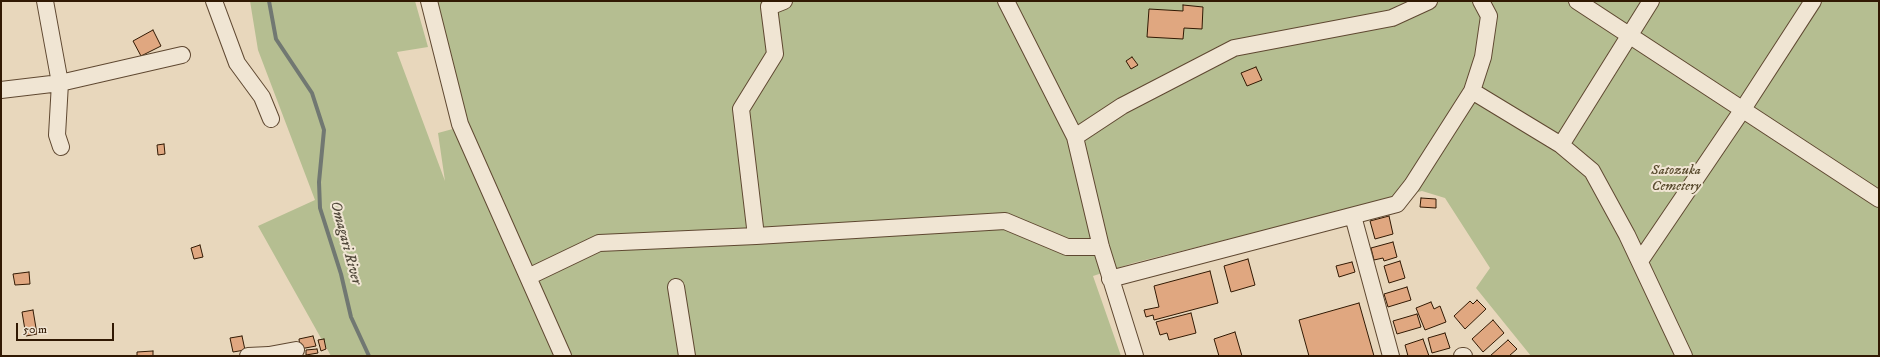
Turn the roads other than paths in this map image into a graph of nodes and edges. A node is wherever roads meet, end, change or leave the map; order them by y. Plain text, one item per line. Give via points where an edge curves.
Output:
1 (45, 1) edge
2 (214, 1) edge
3 (429, 1) edge
4 (784, 1) edge
5 (1006, 1) edge
6 (1429, 1) edge
7 (1480, 1) edge
8 (1577, 1) edge
9 (1652, 1) edge
10 (1813, 1) edge
11 (1629, 35) junction
12 (182, 55) dead end
13 (60, 83) junction
14 (1, 90) edge
15 (1472, 91) junction
16 (1743, 109) junction
17 (271, 119) dead end
18 (1075, 137) junction
19 (1561, 145) junction
20 (61, 147) dead end
21 (1879, 199) edge
22 (1353, 216) junction
23 (756, 236) junction
24 (1101, 248) junction
25 (1640, 261) junction
26 (528, 277) junction
27 (1110, 279) junction
28 (676, 288) dead end
29 (296, 350) dead end
30 (248, 356) edge
31 (563, 356) edge
32 (687, 356) edge
33 (1136, 356) edge
34 (1391, 356) edge
35 (1684, 356) edge

1 - 13 street
2 - 17 street via 237,63 262,97
3 - 26 street via 460,124
4 - 23 street via 769,7 775,54 741,109
5 - 18 street
6 - 18 street via 1392,18 1234,48 1122,106
7 - 15 street via 1489,16 1484,57
8 - 11 street
9 - 11 street
10 - 16 street
11 - 16 street
11 - 19 street
12 - 13 street
13 - 14 street
13 - 20 street via 57,134
15 - 19 street
15 - 22 street via 1397,204
16 - 21 street
16 - 25 street
18 - 24 street
19 - 25 street via 1592,171
22 - 27 street
22 - 34 street
23 - 24 street via 1005,221 1067,247
23 - 26 street via 598,243
24 - 27 street
25 - 35 street
26 - 31 street
27 - 33 street
28 - 32 street
29 - 30 street

